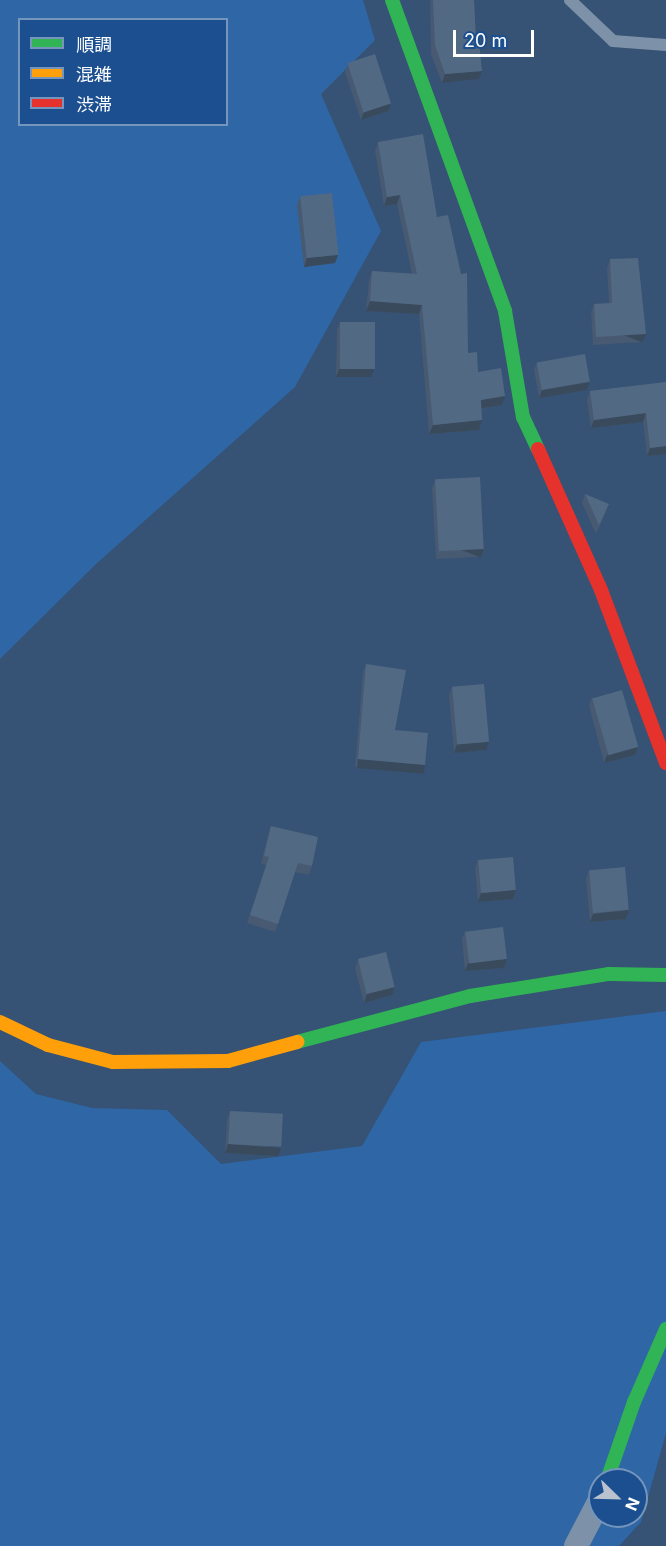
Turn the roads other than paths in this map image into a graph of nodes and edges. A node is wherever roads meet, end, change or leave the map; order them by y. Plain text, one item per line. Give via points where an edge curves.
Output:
1 (392, 0) edge
2 (570, 0) edge
3 (666, 45) edge
4 (666, 764) edge
5 (666, 975) edge
6 (0, 1022) edge
7 (666, 1329) edge
8 (611, 1468) edge
9 (588, 1523) edge
10 (576, 1546) edge

1 - 4 street via 506,311 524,417 601,590
2 - 3 lane via 613,40
5 - 6 street via 609,974 470,996 228,1061 113,1062 48,1045
7 - 8 street via 633,1402
9 - 10 street

